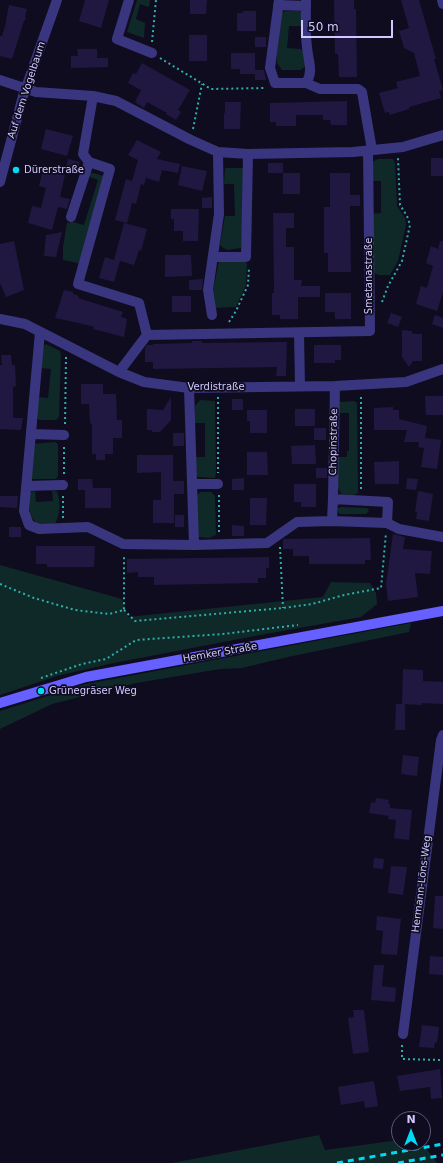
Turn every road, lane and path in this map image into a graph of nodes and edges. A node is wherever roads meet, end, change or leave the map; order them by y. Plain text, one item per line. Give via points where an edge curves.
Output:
1 (57, 0) edge
2 (129, 0) edge
3 (156, 0) edge
4 (442, 0) edge
5 (278, 2) edge
6 (306, 3) edge
7 (443, 4) edge
8 (152, 53) junction
9 (0, 80) edge
10 (202, 83) junction
11 (275, 83) junction
12 (306, 83) junction
13 (26, 89) junction
14 (93, 96) junction
15 (443, 135) edge
16 (191, 140) junction
17 (398, 147) junction
18 (370, 150) junction
19 (218, 152) junction
20 (248, 154) junction
21 (89, 162) junction
22 (0, 182) edge
23 (71, 217) dead end
24 (213, 257) junction
25 (246, 257) junction
26 (380, 305) dead end
27 (212, 315) dead end
28 (0, 320) edge
29 (40, 332) junction
30 (299, 333) junction
31 (223, 334) junction
32 (147, 335) junction
33 (443, 369) edge
34 (119, 372) junction
35 (362, 385) junction
36 (300, 386) junction
37 (334, 386) junction
38 (189, 388) junction
39 (218, 388) junction
40 (31, 434) junction
41 (64, 435) dead end
42 (192, 484) junction
43 (218, 484) junction
44 (63, 485) dead end
45 (26, 486) junction
46 (332, 499) junction
47 (361, 500) junction
48 (332, 521) junction
49 (387, 523) junction
50 (279, 534) junction
51 (443, 537) edge
52 (123, 544) junction
53 (219, 544) junction
54 (194, 545) junction
55 (0, 584) edge
56 (283, 608) junction
57 (124, 610) junction
58 (443, 611) edge
59 (298, 625) dead end
60 (37, 679) dead end
61 (0, 704) edge
62 (443, 735) edge
63 (403, 1034) joint
64 (443, 1060) edge

1 - 13 street, Auf dem Vogelbaum
2 - 8 street via 117,39
3 - 8 path
4 - 7 street
5 - 6 street
5 - 11 street via 270,68
6 - 12 street via 307,48 311,64 310,77
8 - 10 path
9 - 13 street
10 - 11 path via 211,89 266,88
10 - 16 path
11 - 12 street
12 - 18 street via 320,89 358,89 362,92
13 - 14 street
13 - 22 street, Auf dem Vogelbaum
14 - 16 street via 116,101
14 - 21 street via 83,154
15 - 17 street
16 - 19 street
17 - 18 street
17 - 26 path via 400,206 410,225 402,261
18 - 20 street
18 - 30 street, Smetanastraße via 370,331
19 - 20 street
19 - 24 street via 219,214
20 - 25 street
21 - 23 street
21 - 32 street via 110,169 78,284 139,303
24 - 25 street
24 - 27 street via 208,290
25 - 31 path via 249,260 248,285
28 - 29 street, Verdistraße via 25,324
29 - 34 street, Verdistraße
29 - 40 street
30 - 31 street, Smetanastraße
30 - 36 street
31 - 32 street, Smetanastraße
32 - 34 street
33 - 35 street, Verdistraße via 406,382
34 - 38 street, Verdistraße via 144,382
35 - 37 street, Verdistraße
35 - 47 path
36 - 37 street, Verdistraße
36 - 39 street, Verdistraße
37 - 46 street, Chopinstraße
38 - 39 street, Verdistraße
38 - 42 street
39 - 43 path
40 - 41 street
40 - 45 street
42 - 43 street
42 - 54 street
43 - 53 path
44 - 45 street
45 - 52 street via 24,511 30,525 39,530 88,527
46 - 47 street
46 - 48 street, Chopinstraße
47 - 49 street via 388,502
48 - 49 street
48 - 50 street via 297,522
49 - 51 street via 399,529
49 - 56 path via 381,588
50 - 53 street via 267,543
50 - 56 path
52 - 54 street
52 - 57 path
53 - 54 street
55 - 57 path via 34,598 75,610 109,614
56 - 57 path via 135,621
58 - 61 main road, Hemker Straße via 86,677
59 - 60 path via 223,634 136,640 106,660 82,664
62 - 63 street, Hermann-Löns-Weg
63 - 64 path via 402,1059

